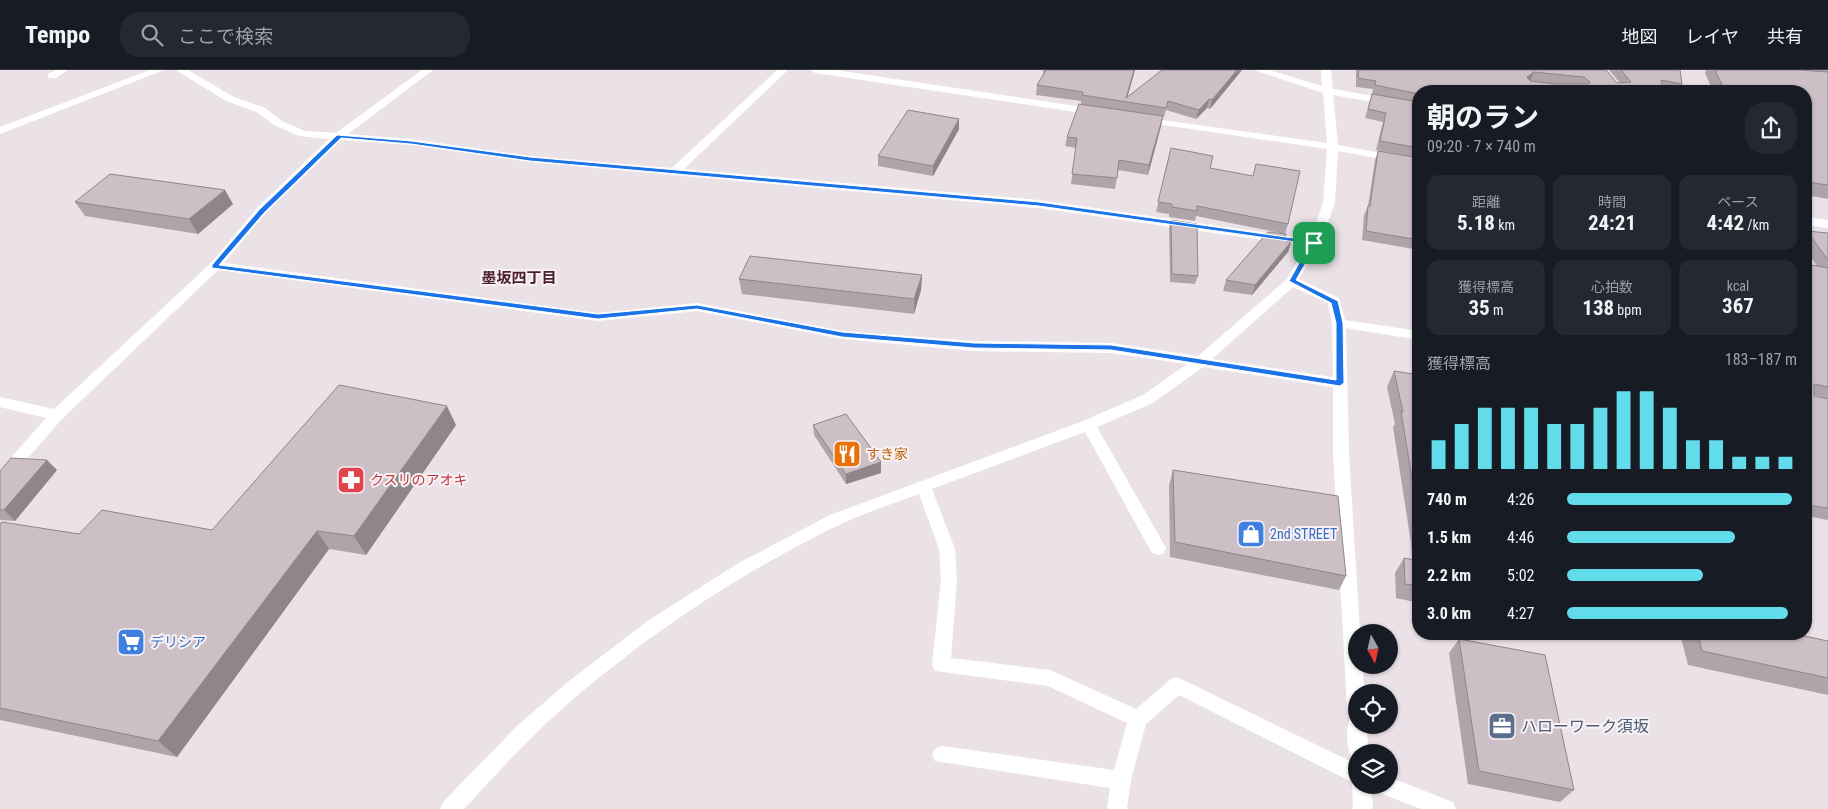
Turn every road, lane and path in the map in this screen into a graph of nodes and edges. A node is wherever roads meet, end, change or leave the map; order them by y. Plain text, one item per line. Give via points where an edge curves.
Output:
1 (63, 70) edge
2 (158, 70) edge
3 (181, 70) edge
4 (428, 70) edge
5 (784, 70) edge
6 (815, 70) edge
7 (1259, 70) edge
8 (1326, 70) edge
9 (52, 76) dead end
10 (1328, 91) junction
11 (1412, 106) edge
12 (1108, 114) edge
13 (1137, 118) edge
14 (0, 131) edge
15 (339, 136) junction
16 (1332, 147) junction
17 (1412, 162) edge
18 (675, 172) junction
19 (1812, 222) edge
20 (1828, 224) edge
21 (1314, 243) junction
22 (214, 266) junction
23 (1292, 281) junction
24 (1339, 323) junction
25 (1412, 335) edge
26 (1200, 362) junction
27 (1340, 383) junction
28 (0, 402) edge
29 (57, 415) junction
30 (1088, 425) junction
31 (0, 480) edge
32 (923, 485) junction
33 (1158, 548) dead end
34 (1355, 684) edge
35 (1138, 719) junction
36 (942, 756) dead end
37 (1348, 770) edge
38 (1121, 780) junction
39 (1398, 790) edge
40 (1362, 794) edge
41 (450, 809) edge
42 (1117, 809) edge
43 (1363, 809) edge
44 (1446, 809) edge

1 - 9 street
2 - 14 street
3 - 15 street via 230,99 261,110 278,123 303,134
4 - 15 street
5 - 18 street
6 - 12 street
7 - 10 street
8 - 10 street
10 - 11 street
10 - 16 street
13 - 16 street
15 - 18 street via 411,142 530,159
15 - 22 street via 261,211
16 - 17 street
16 - 21 street via 1329,203
18 - 21 street via 1039,204
19 - 20 street
21 - 23 street
22 - 26 street via 598,316 697,307 842,334 974,346 1111,348
22 - 29 street
23 - 24 street via 1334,301
23 - 26 street
24 - 25 street
24 - 27 street
26 - 27 street
26 - 30 street via 1148,399
27 - 34 street
28 - 29 street
29 - 31 street
30 - 32 street
30 - 33 street
32 - 35 street via 947,549 949,580 942,665 1050,678
32 - 41 street via 836,519 743,569 654,625 526,732
35 - 37 street via 1177,684
35 - 38 street
36 - 38 street
38 - 42 street
39 - 44 street
40 - 43 street

